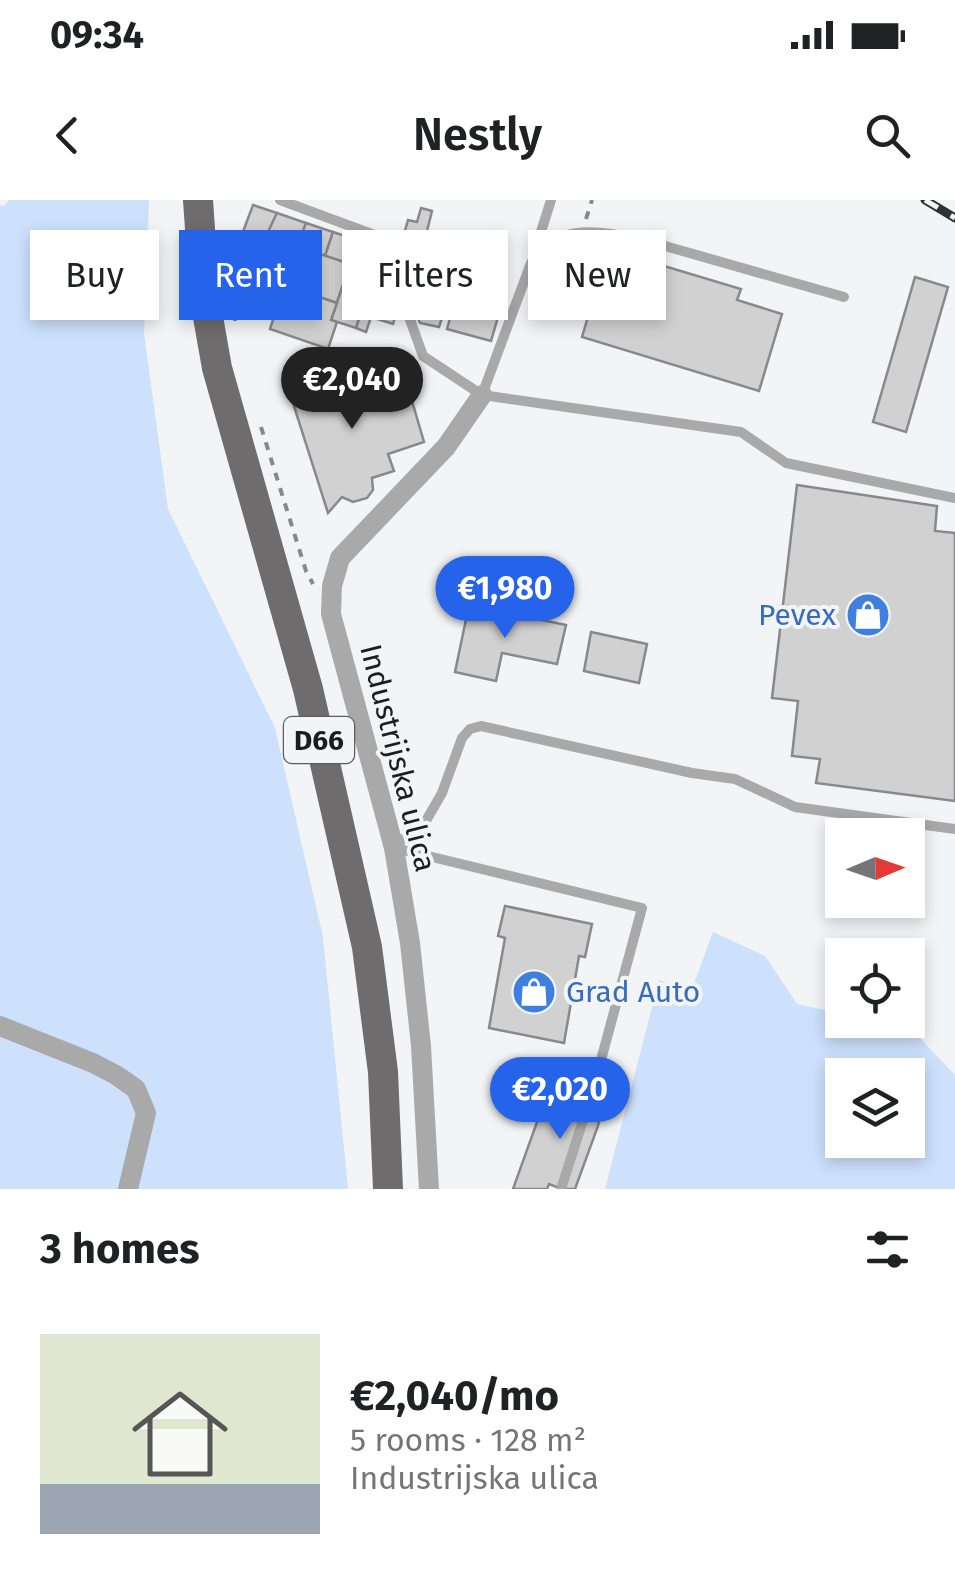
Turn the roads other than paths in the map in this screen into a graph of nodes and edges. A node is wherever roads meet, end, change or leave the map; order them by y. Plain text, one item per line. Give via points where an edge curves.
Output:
1 (280, 200) edge
2 (551, 200) edge
3 (201, 208) edge
4 (542, 230) edge
5 (666, 246) edge
6 (528, 272) edge
7 (844, 297) dead end
8 (482, 395) junction
9 (955, 498) edge
10 (955, 829) edge
11 (394, 848) junction
12 (0, 1026) edge
13 (128, 1189) edge
14 (388, 1189) edge
15 (429, 1189) edge
16 (561, 1189) edge

1 - 8 lane via 388,240 423,356
2 - 4 lane
3 - 14 main road, D66 via 205,300 217,368 308,689 367,947
5 - 7 lane
6 - 8 lane
8 - 9 lane via 741,432 786,464
8 - 11 street, Industrijska ulica via 446,447 340,558 332,586 331,614
10 - 11 lane via 796,807 735,779 481,726 462,738 427,819
11 - 15 street, Industrijska ulica via 421,1046
11 - 16 lane via 642,908
12 - 13 street via 93,1063 136,1089 146,1113

